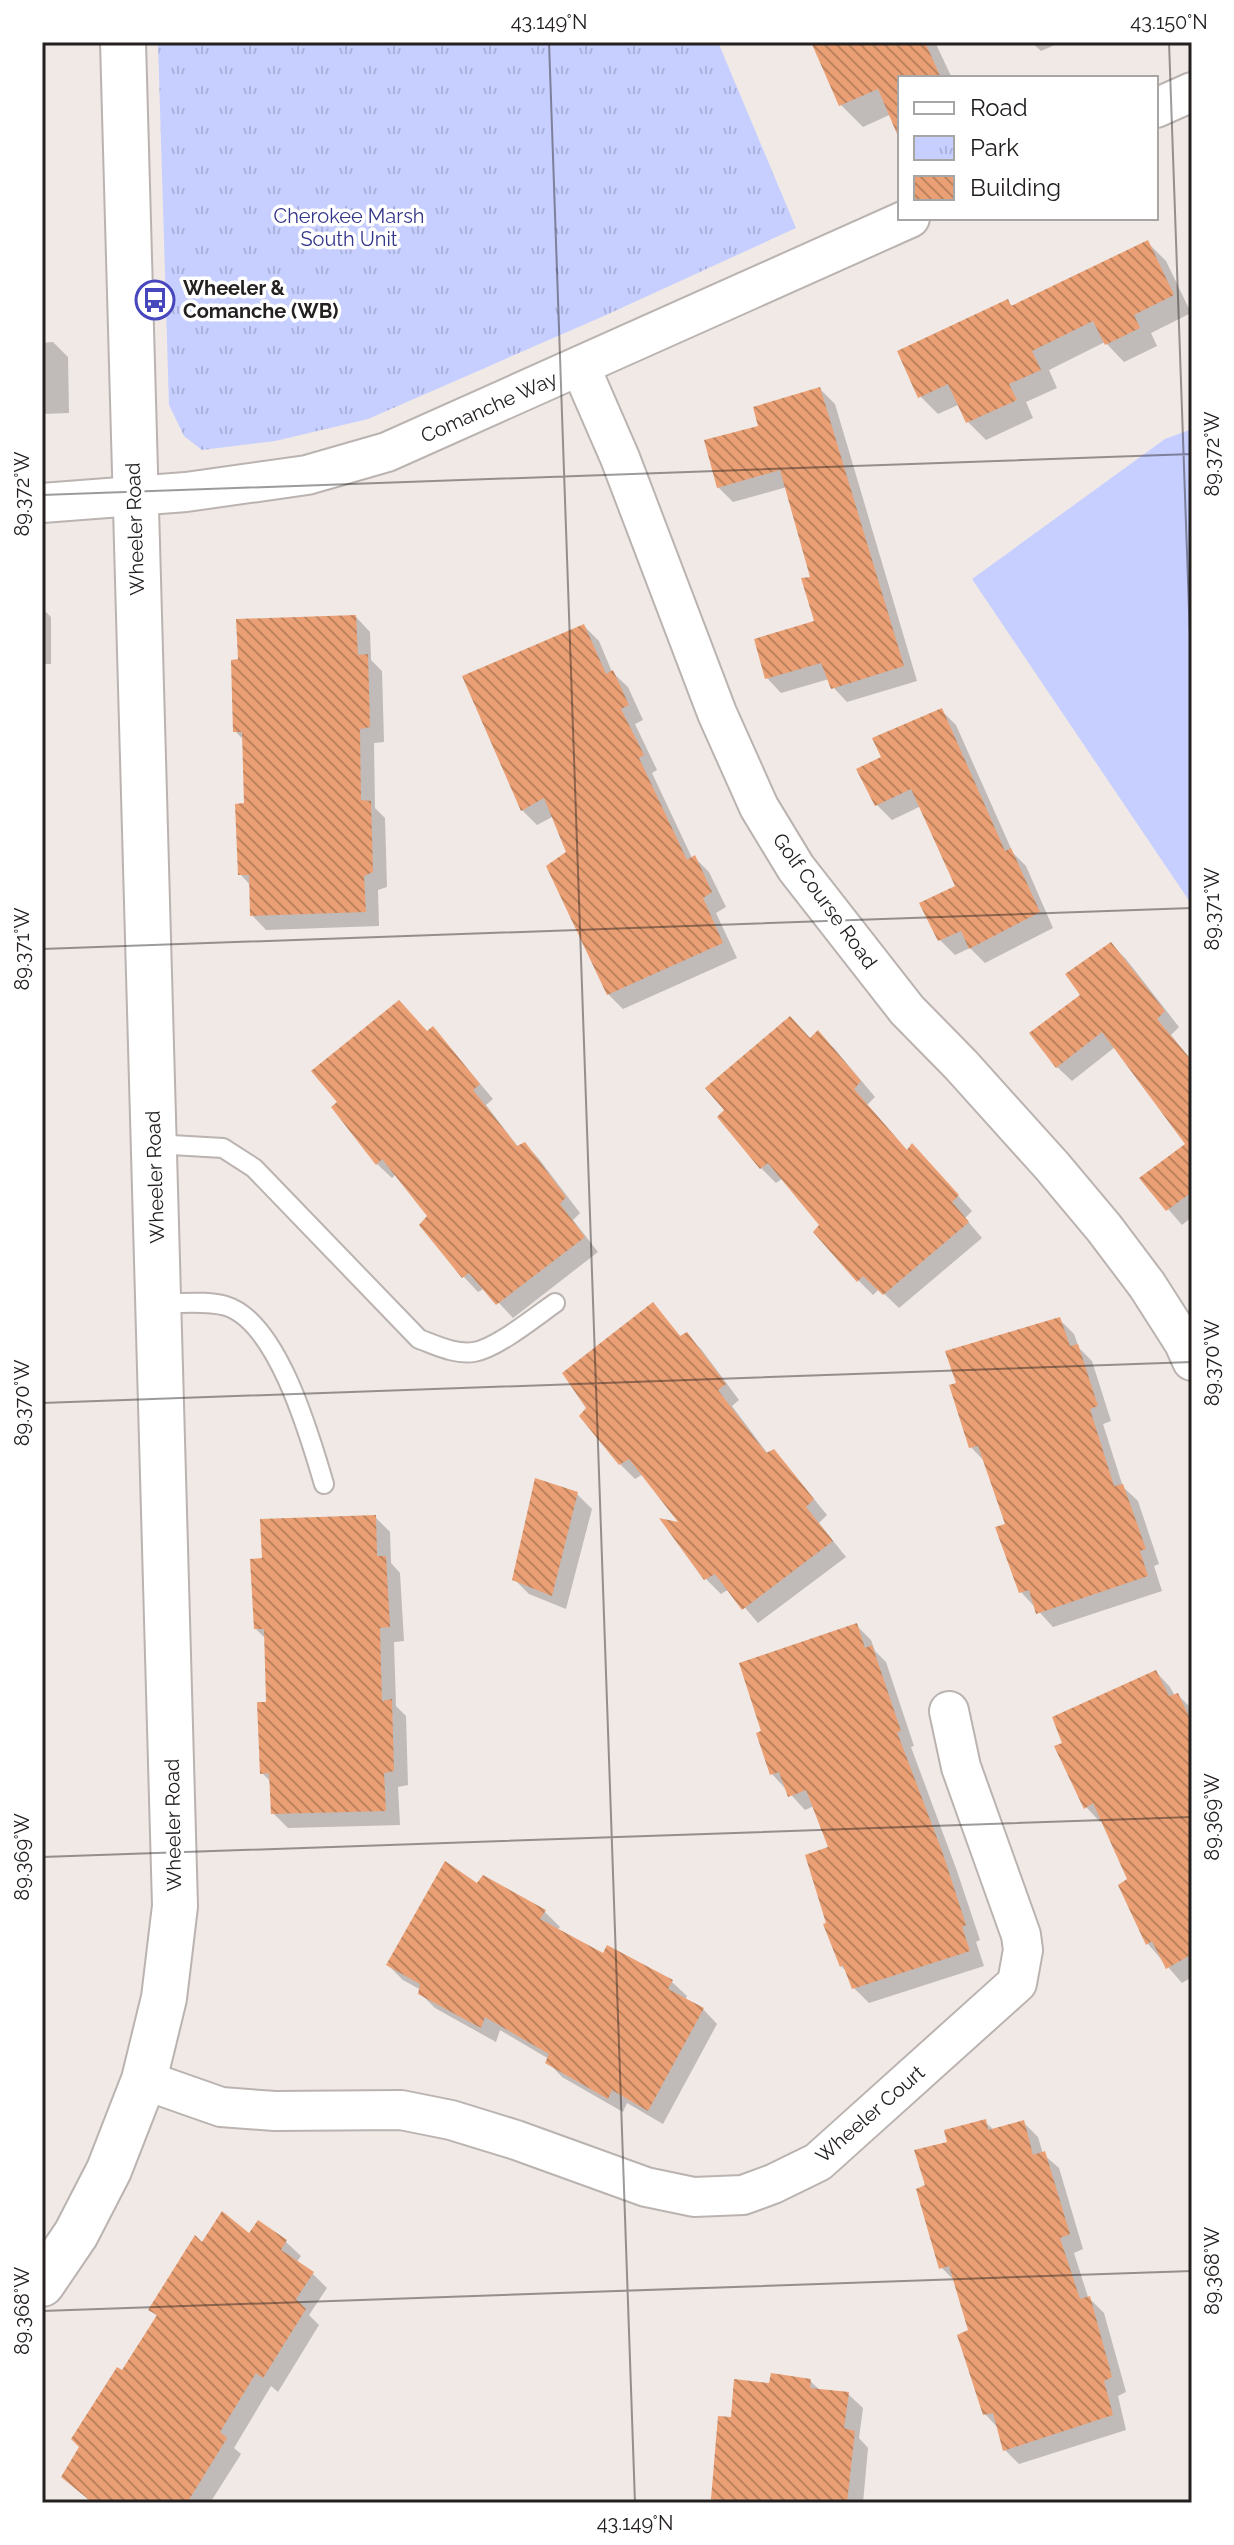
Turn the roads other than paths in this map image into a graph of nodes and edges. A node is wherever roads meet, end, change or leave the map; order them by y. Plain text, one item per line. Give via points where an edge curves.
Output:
1 (123, 42) edge
2 (1192, 92) edge
3 (1158, 107) edge
4 (906, 220) edge
5 (580, 366) junction
6 (134, 495) junction
7 (42, 503) edge
8 (154, 1144) junction
9 (159, 1303) junction
10 (555, 1303) dead end
11 (1192, 1361) edge
12 (324, 1484) dead end
13 (949, 1711) dead end
14 (144, 2080) junction
15 (42, 2284) edge

1 - 6 street, Wheeler Road
2 - 3 street
4 - 5 street, Comanche Way
5 - 6 street, Comanche Way via 387,452 307,475
5 - 11 street, Golf Course Road via 717,713 759,807 796,868 907,1010 1104,1228 1147,1285
6 - 7 street, Comanche Way
6 - 8 street, Wheeler Road
8 - 9 street, Wheeler Road
8 - 10 lane via 223,1148 254,1168 419,1339 448,1350 474,1352 509,1336
9 - 12 lane via 225,1305 248,1319 295,1396
9 - 14 street, Wheeler Road via 175,1906 164,1998
13 - 14 street, Wheeler Court via 961,1767 1021,1935 1017,1983 818,2162 773,2184 743,2195 694,2197 646,2187 451,2120 401,2110 221,2107
14 - 15 street, Wheeler Road via 109,2170

